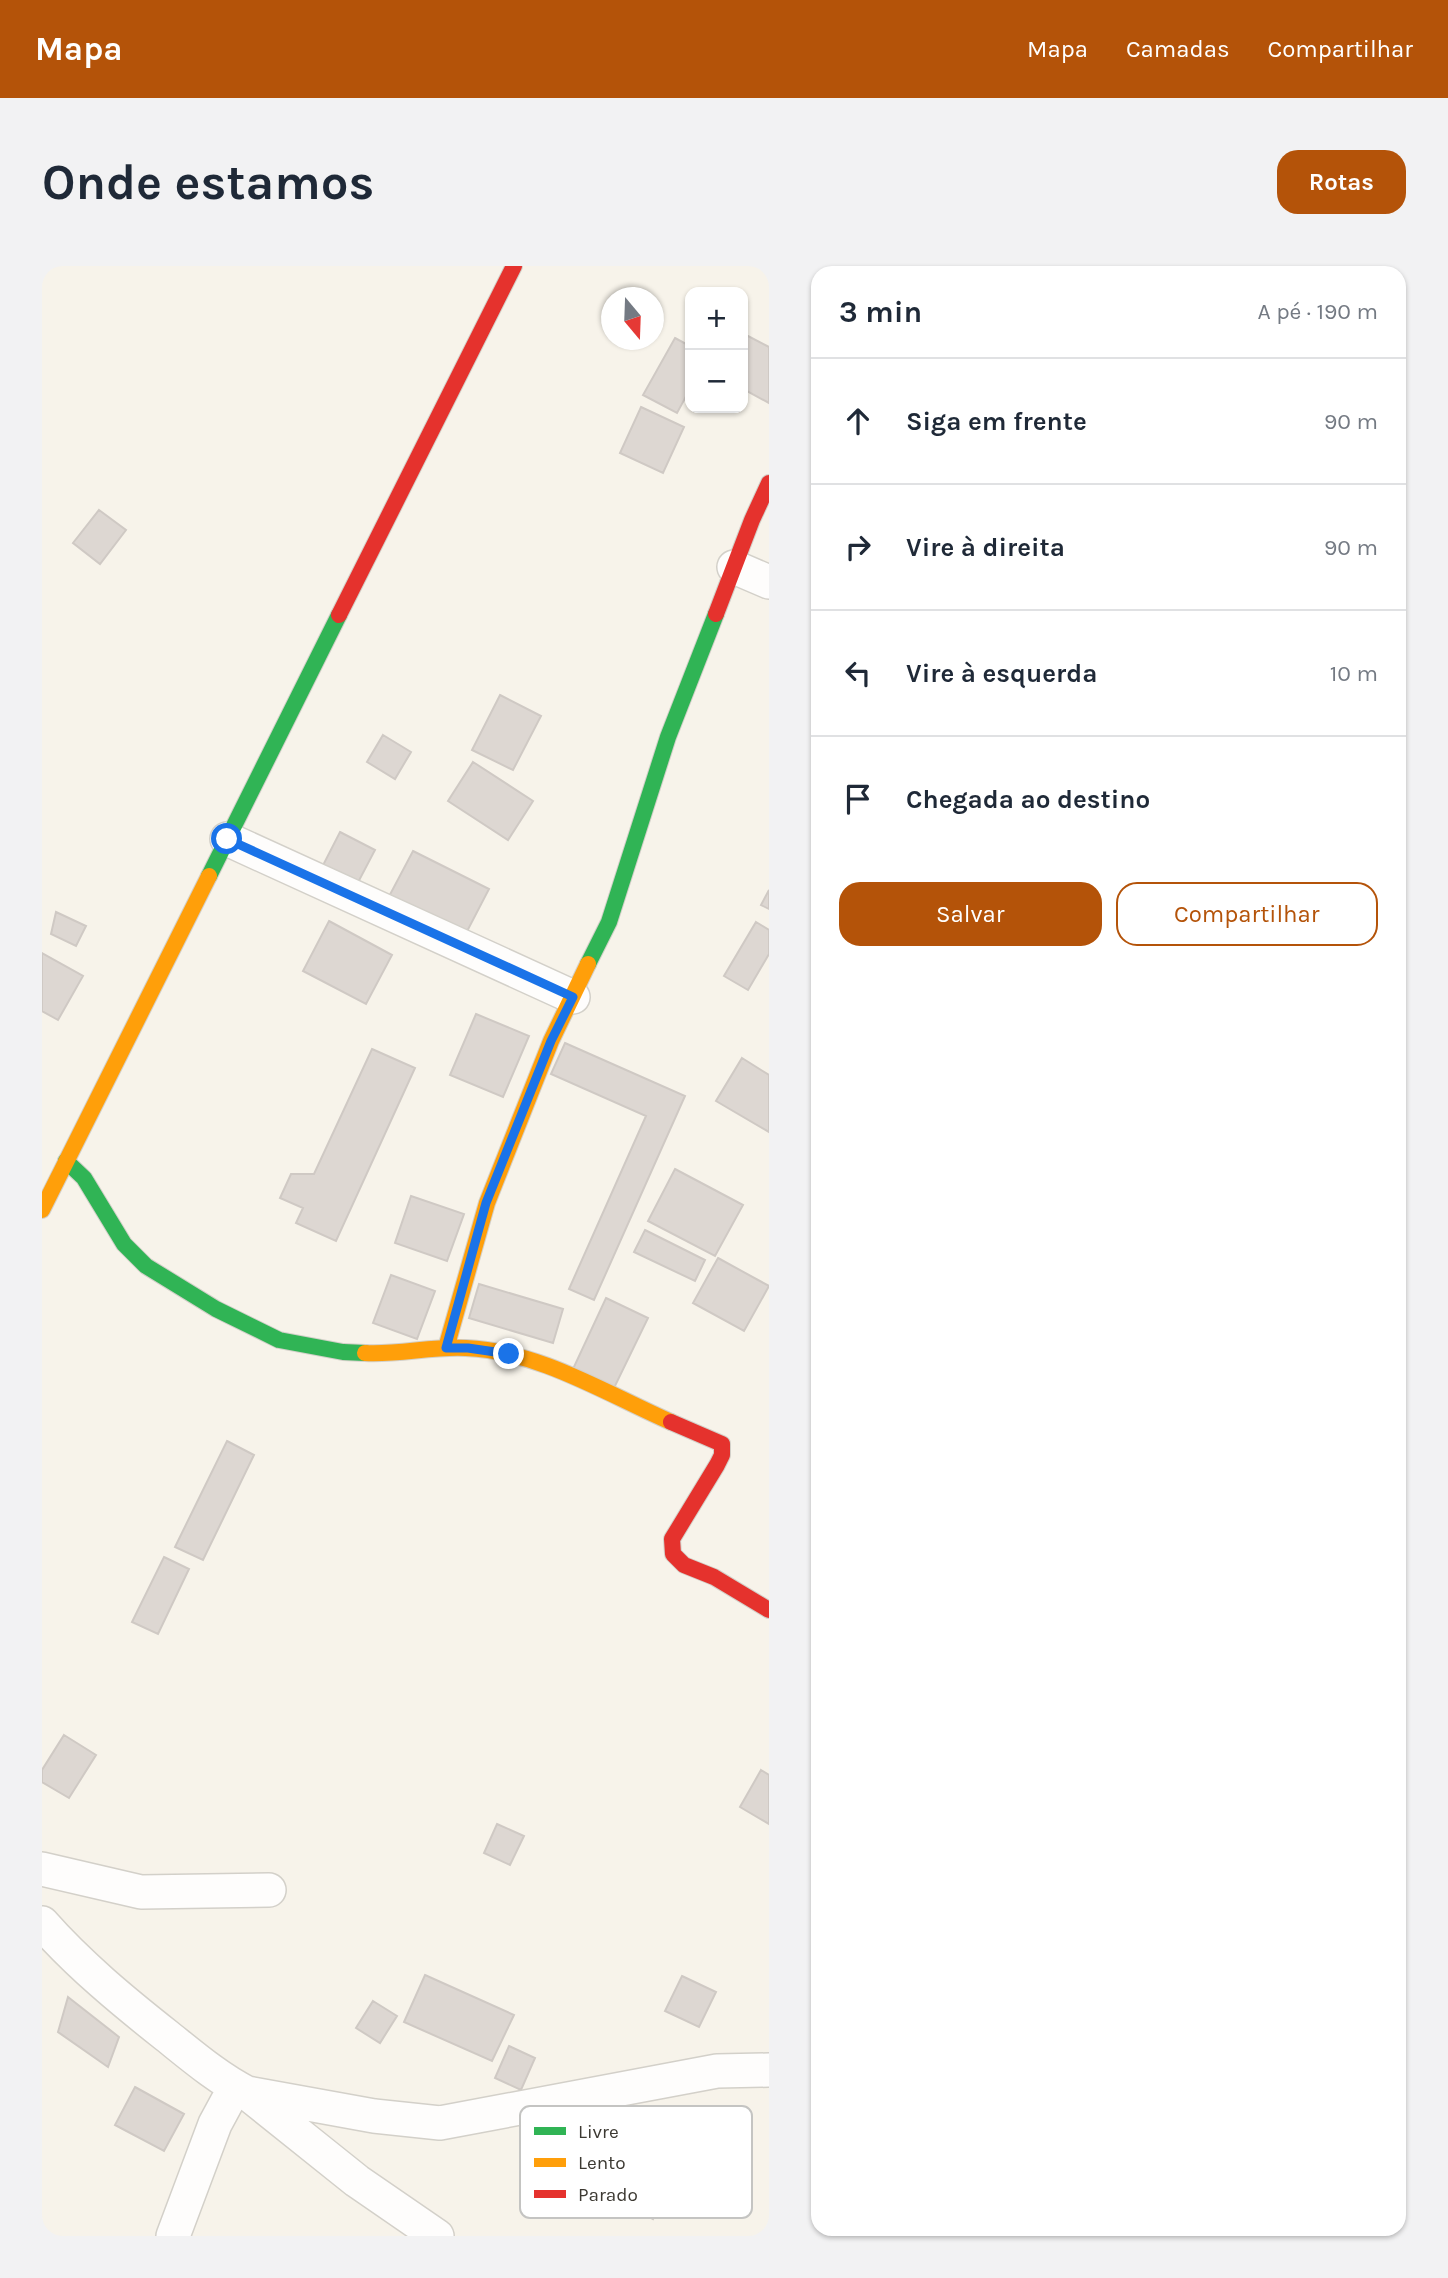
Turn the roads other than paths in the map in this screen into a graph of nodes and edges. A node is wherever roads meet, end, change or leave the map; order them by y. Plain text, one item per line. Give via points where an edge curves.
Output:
1 (514, 266) edge
2 (769, 483) edge
3 (734, 567) junction
4 (769, 582) edge
5 (227, 839) junction
6 (573, 997) junction
7 (66, 1161) junction
8 (42, 1210) edge
9 (446, 1348) junction
10 (769, 1610) edge
11 (42, 1869) edge
12 (269, 1890) dead end
13 (42, 1923) edge
14 (769, 2070) edge
15 (241, 2090) junction
16 (531, 2106) edge
17 (520, 2108) edge
18 (173, 2236) edge
19 (437, 2236) edge

1 - 5 street
2 - 3 street
3 - 4 street
3 - 6 street via 668,737 609,922
5 - 6 street
5 - 7 street
6 - 9 street via 486,1203
7 - 8 street
7 - 9 street via 84,1178 124,1244 146,1266 216,1309 279,1340 343,1352 385,1354
9 - 10 street via 509,1354 566,1373 722,1444 717,1465 673,1539 673,1554 684,1566 714,1577
11 - 12 street via 141,1892
13 - 15 street via 121,1999
14 - 16 street via 718,2071
15 - 17 street via 374,2116 440,2123
15 - 18 street via 215,2124
15 - 19 street via 357,2181

